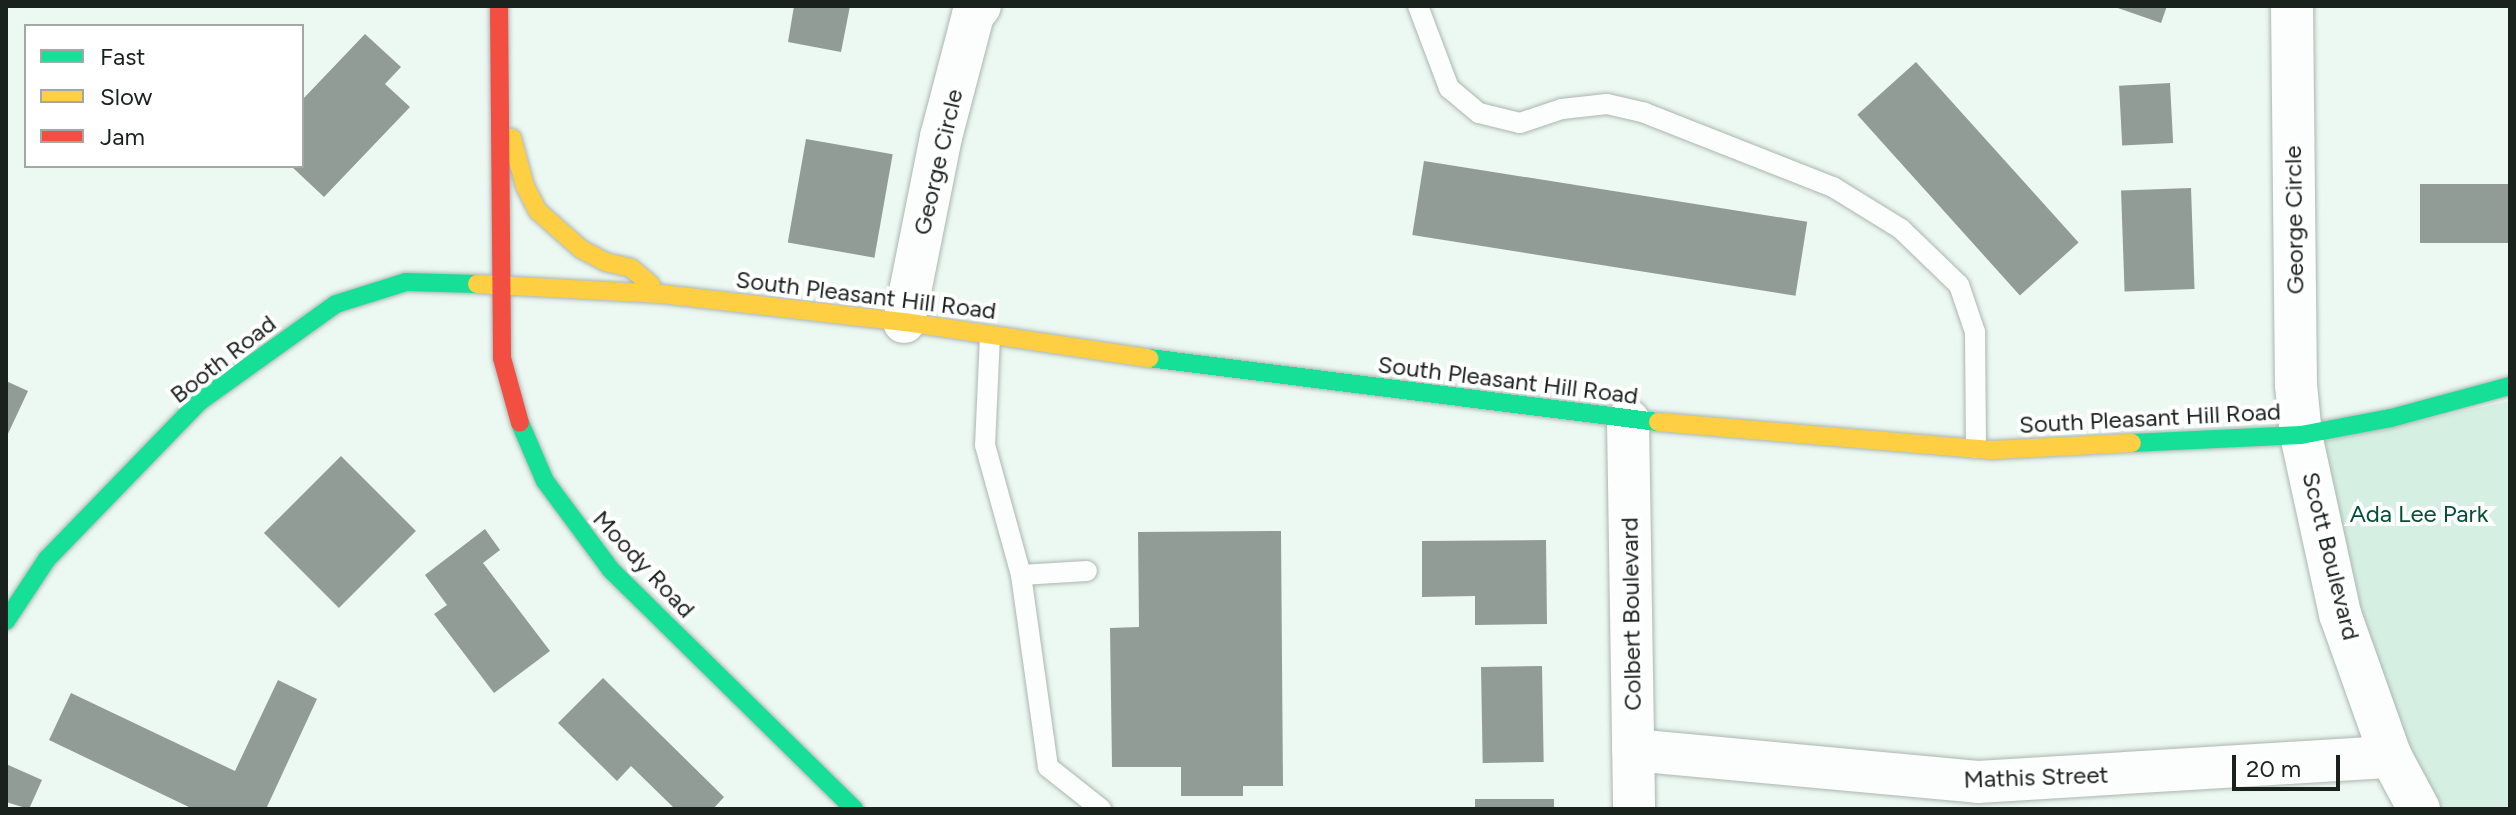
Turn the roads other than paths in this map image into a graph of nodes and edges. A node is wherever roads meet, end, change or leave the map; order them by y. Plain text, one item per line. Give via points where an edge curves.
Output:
1 (499, 6) edge
2 (980, 6) edge
3 (1418, 6) edge
4 (2292, 6) edge
5 (500, 91) junction
6 (500, 284) junction
7 (662, 294) junction
8 (904, 322) junction
9 (990, 336) junction
10 (2510, 386) edge
11 (1628, 420) junction
12 (2301, 435) junction
13 (1976, 448) junction
14 (1087, 571) dead end
15 (1021, 575) junction
16 (6, 621) edge
17 (1633, 750) junction
18 (2391, 757) junction
19 (854, 809) edge
20 (1101, 809) edge
21 (1634, 809) edge
22 (2419, 809) edge

1 - 5 street, Moody Road
2 - 8 street, George Circle via 973,15 941,137
3 - 13 lane via 1449,88 1479,113 1520,123 1562,109 1607,104 1645,113 1833,187 1901,229 1959,285 1975,332
4 - 12 street, George Circle
5 - 6 street, Moody Road
5 - 7 street via 525,186 538,211 581,249 631,268
6 - 7 street, South Pleasant Hill Road
6 - 16 street, Booth Road via 406,282 336,304 199,402 47,559
6 - 19 street, Moody Road via 502,358 518,419 559,503 611,570
7 - 8 street, South Pleasant Hill Road
8 - 9 street, South Pleasant Hill Road
9 - 11 street, South Pleasant Hill Road
9 - 15 lane via 985,445
10 - 12 street, South Pleasant Hill Road
11 - 13 street, South Pleasant Hill Road
11 - 17 street, Colbert Boulevard
12 - 13 street, South Pleasant Hill Road
12 - 18 street, Scott Boulevard via 2340,614
14 - 15 lane
15 - 20 lane via 1048,767
17 - 18 street, Mathis Street via 1978,782
17 - 21 street, Colbert Boulevard
18 - 22 street, Scott Boulevard

